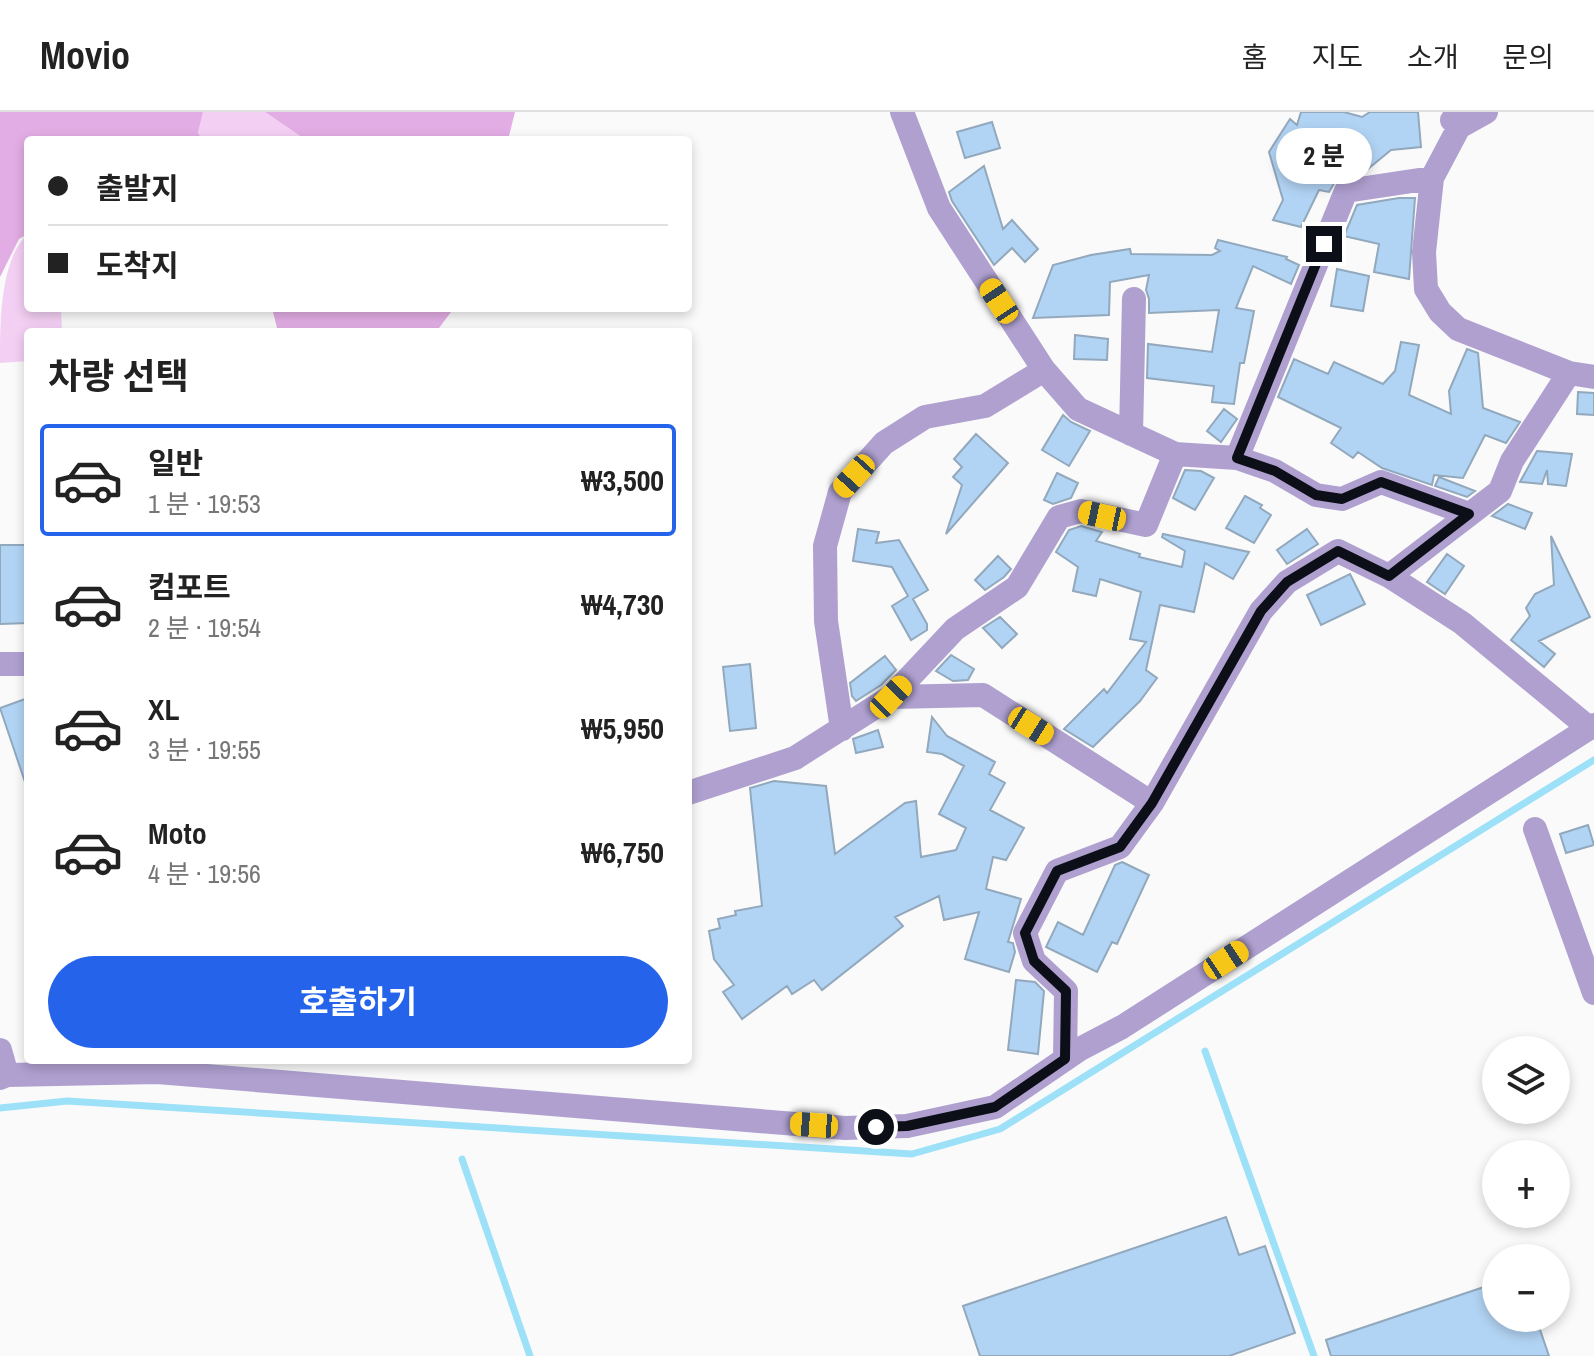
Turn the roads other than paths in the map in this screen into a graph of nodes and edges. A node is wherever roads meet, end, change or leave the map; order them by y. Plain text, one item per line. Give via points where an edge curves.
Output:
1 (902, 112) edge
2 (1486, 112) edge
3 (1455, 117) edge
4 (1432, 178) junction
5 (1134, 299) dead end
6 (1044, 370) junction
7 (1569, 373) junction
8 (1594, 377) edge
9 (1131, 434) junction
10 (1175, 454) junction
11 (1237, 458) junction
12 (1469, 514) junction
13 (1389, 576) junction
14 (0, 664) edge
15 (24, 664) edge
16 (891, 697) junction
17 (1592, 727) edge
18 (842, 729) junction
19 (692, 792) edge
20 (1152, 803) junction
21 (1535, 829) dead end
22 (1594, 993) edge
23 (0, 1050) edge
24 (1065, 1059) junction
25 (4, 1076) edge

1 - 6 street via 939,208
2 - 3 street
3 - 4 street
4 - 7 street via 1426,289 1440,312 1458,329
4 - 11 street via 1346,191
5 - 9 street
6 - 9 street via 1078,409
6 - 18 street via 985,406 925,417 884,443 840,492 825,561 826,621
7 - 8 street
7 - 12 street via 1512,461 1500,491
9 - 10 street
10 - 11 street
10 - 16 street via 1146,525 1081,511 1059,517 1017,587 955,629
11 - 12 street via 1275,471 1316,495 1342,499 1381,482
12 - 13 street
13 - 17 street via 1462,623
13 - 20 street via 1338,551 1287,582 1261,611
14 - 15 street
16 - 18 street
16 - 20 street via 983,695
17 - 24 street
18 - 19 street via 795,758
20 - 24 street via 1120,847 1057,871 1025,933 1034,961 1066,991
21 - 22 street
23 - 25 street
24 - 25 street via 995,1107 907,1126 845,1128 157,1072

